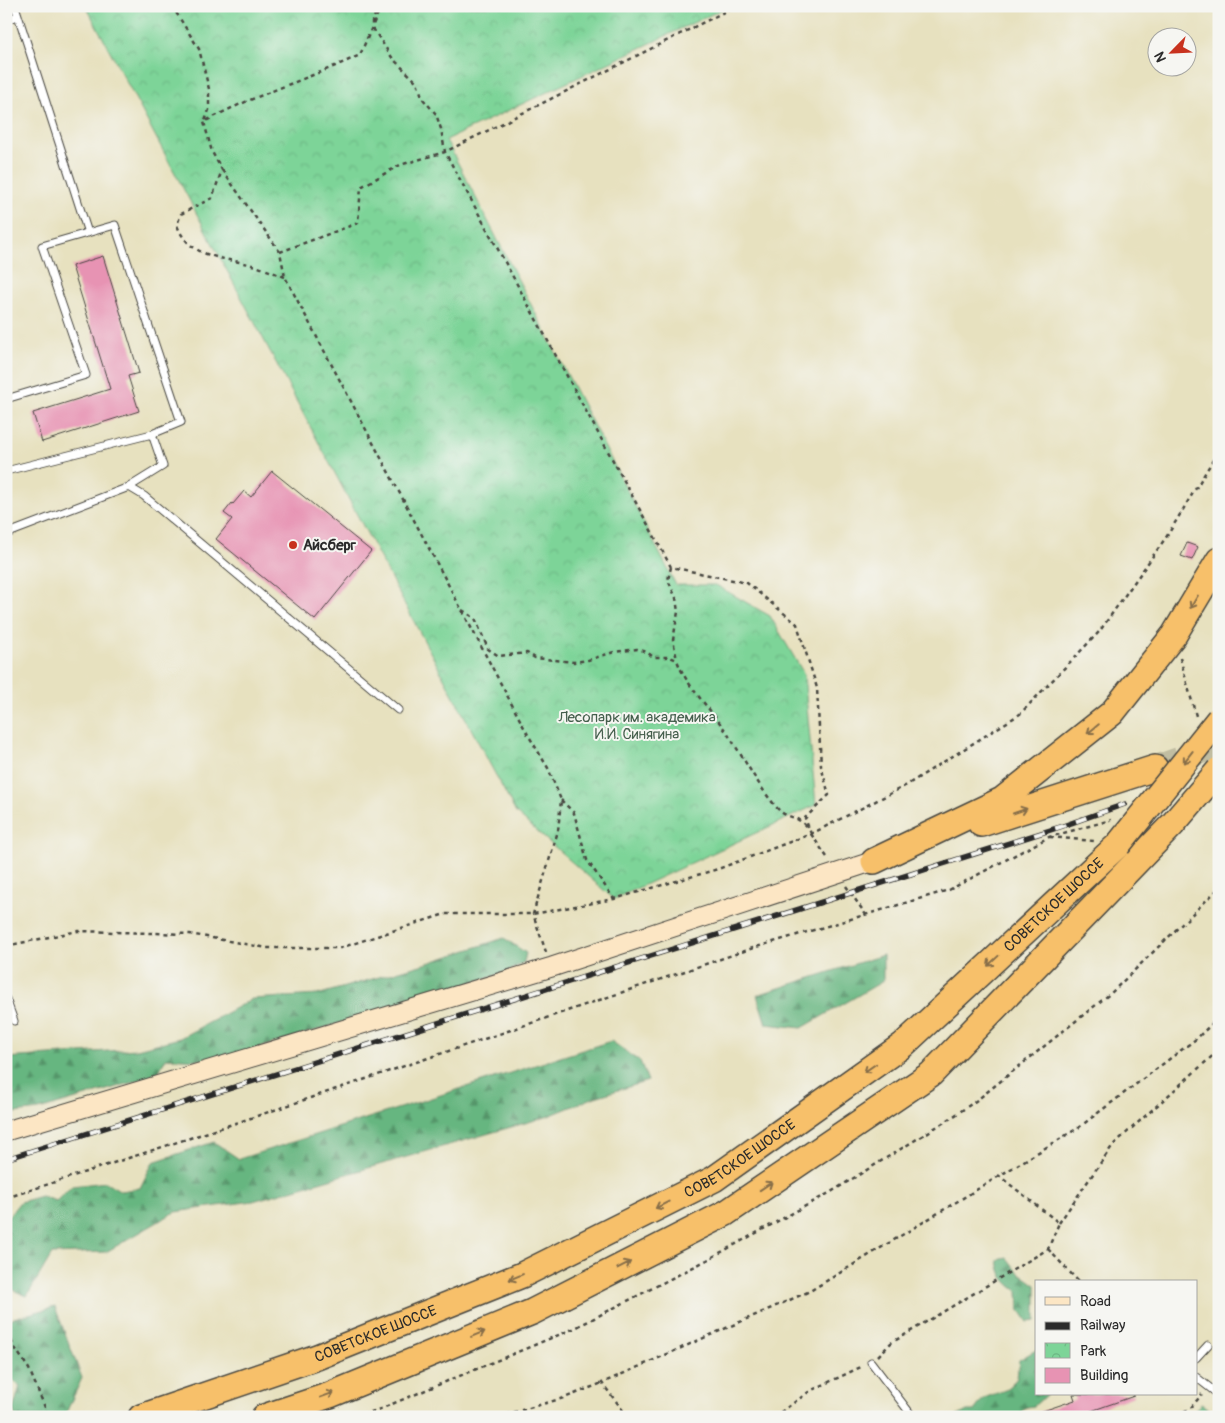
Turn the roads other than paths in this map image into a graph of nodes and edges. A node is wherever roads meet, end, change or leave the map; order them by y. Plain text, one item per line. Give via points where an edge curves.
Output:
1 (15, 6) edge
2 (18, 16) junction
3 (6, 20) edge
4 (88, 233) junction
5 (6, 400) edge
6 (152, 434) junction
7 (6, 471) edge
8 (129, 487) junction
9 (6, 534) edge
10 (1219, 560) edge
11 (398, 710) dead end
12 (1208, 717) edge
13 (1155, 768) tunnel mouth
14 (1219, 770) edge
15 (874, 861) junction
16 (6, 998) edge
17 (14, 1021) dead end
18 (6, 1131) edge
19 (1208, 1345) dead end
20 (1198, 1356) edge
21 (871, 1362) road end
22 (1198, 1379) edge
23 (1219, 1395) edge
24 (141, 1417) edge
25 (264, 1417) edge
26 (913, 1417) edge

1 - 2 lane
2 - 3 lane
2 - 4 lane
4 - 5 lane via 42,246 86,375
4 - 6 lane via 115,225 181,422
6 - 7 lane
6 - 8 lane via 163,466
8 - 9 lane
8 - 11 lane via 144,496
10 -> 15 highway via 1174,635 1112,713 1002,800
12 -> 24 highway, СОВЕТСКОЕ ШОССЕ, bridge via 1118,845 903,1045 714,1179 522,1275 317,1357
15 -> 13 highway
25 -> 14 highway, СОВЕТСКОЕ ШОССЕ, bridge via 330,1394 532,1312 726,1213 931,1074 1172,825
15 - 18 street via 552,967
16 - 17 lane
19 - 20 lane
21 - 26 lane
22 - 23 lane

